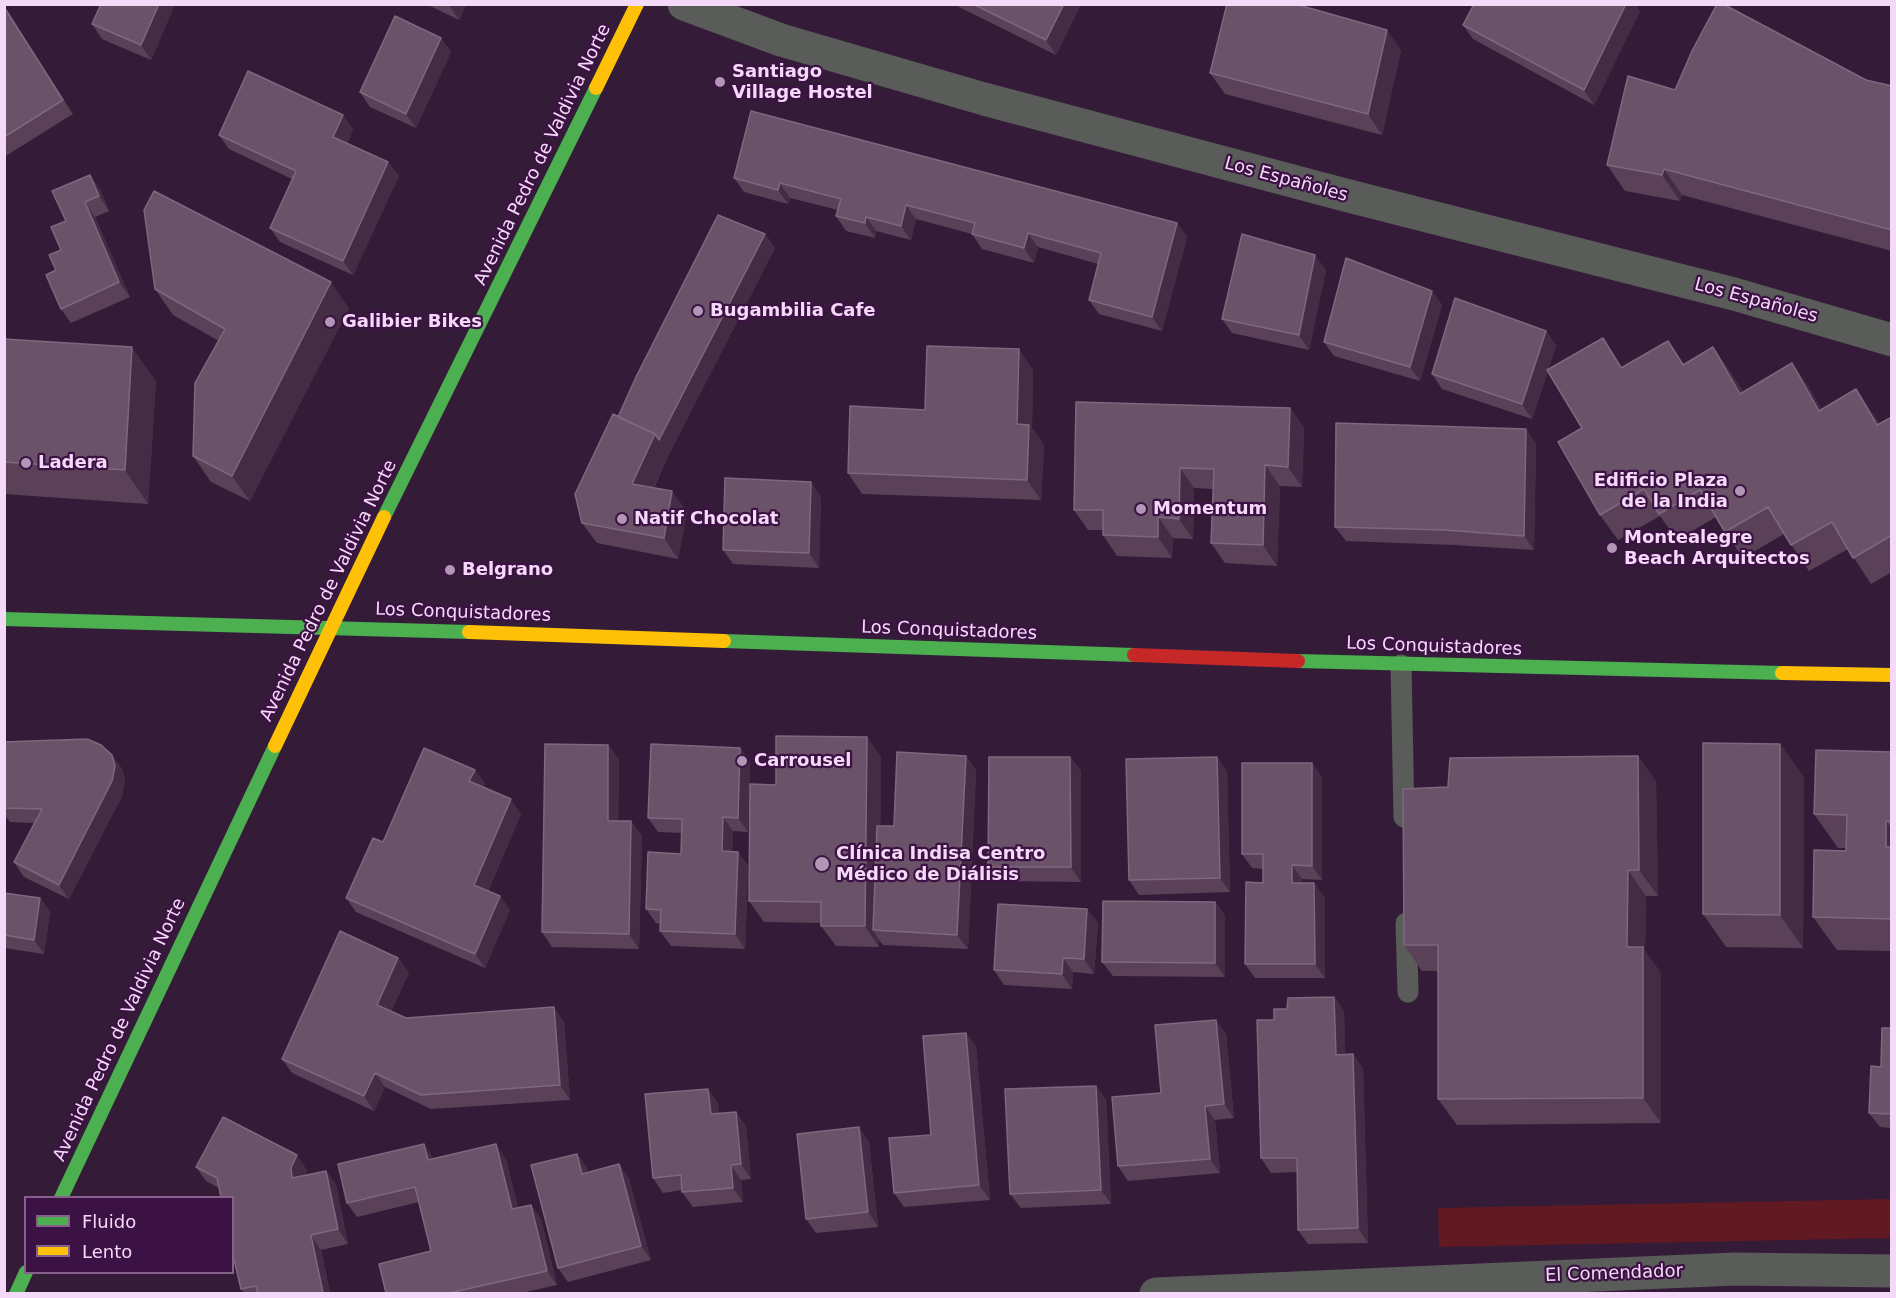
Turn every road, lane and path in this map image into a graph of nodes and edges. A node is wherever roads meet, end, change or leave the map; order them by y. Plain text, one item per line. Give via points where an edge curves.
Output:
1 (637, 4) edge
2 (684, 4) edge
3 (1892, 340) edge
4 (4, 619) edge
5 (330, 627) junction
6 (1401, 664) junction
7 (1892, 675) edge
8 (1405, 839) edge
9 (1406, 898) edge
10 (1408, 992) dead end
11 (61, 1196) edge
12 (1892, 1271) edge
13 (25, 1274) edge
14 (16, 1293) edge
15 (1156, 1293) edge

1 - 5 main road, Avenida Pedro de Valdivia Norte
2 - 3 street, Los Españoles via 781,40 984,99 1734,294
4 - 5 main road, Los Conquistadores
5 - 6 main road, Los Conquistadores
5 - 11 main road, Avenida Pedro de Valdivia Norte
6 - 7 main road, Los Conquistadores
6 - 8 lane
9 - 10 lane
12 - 15 street, El Comendador via 1735,1269
13 - 14 main road

